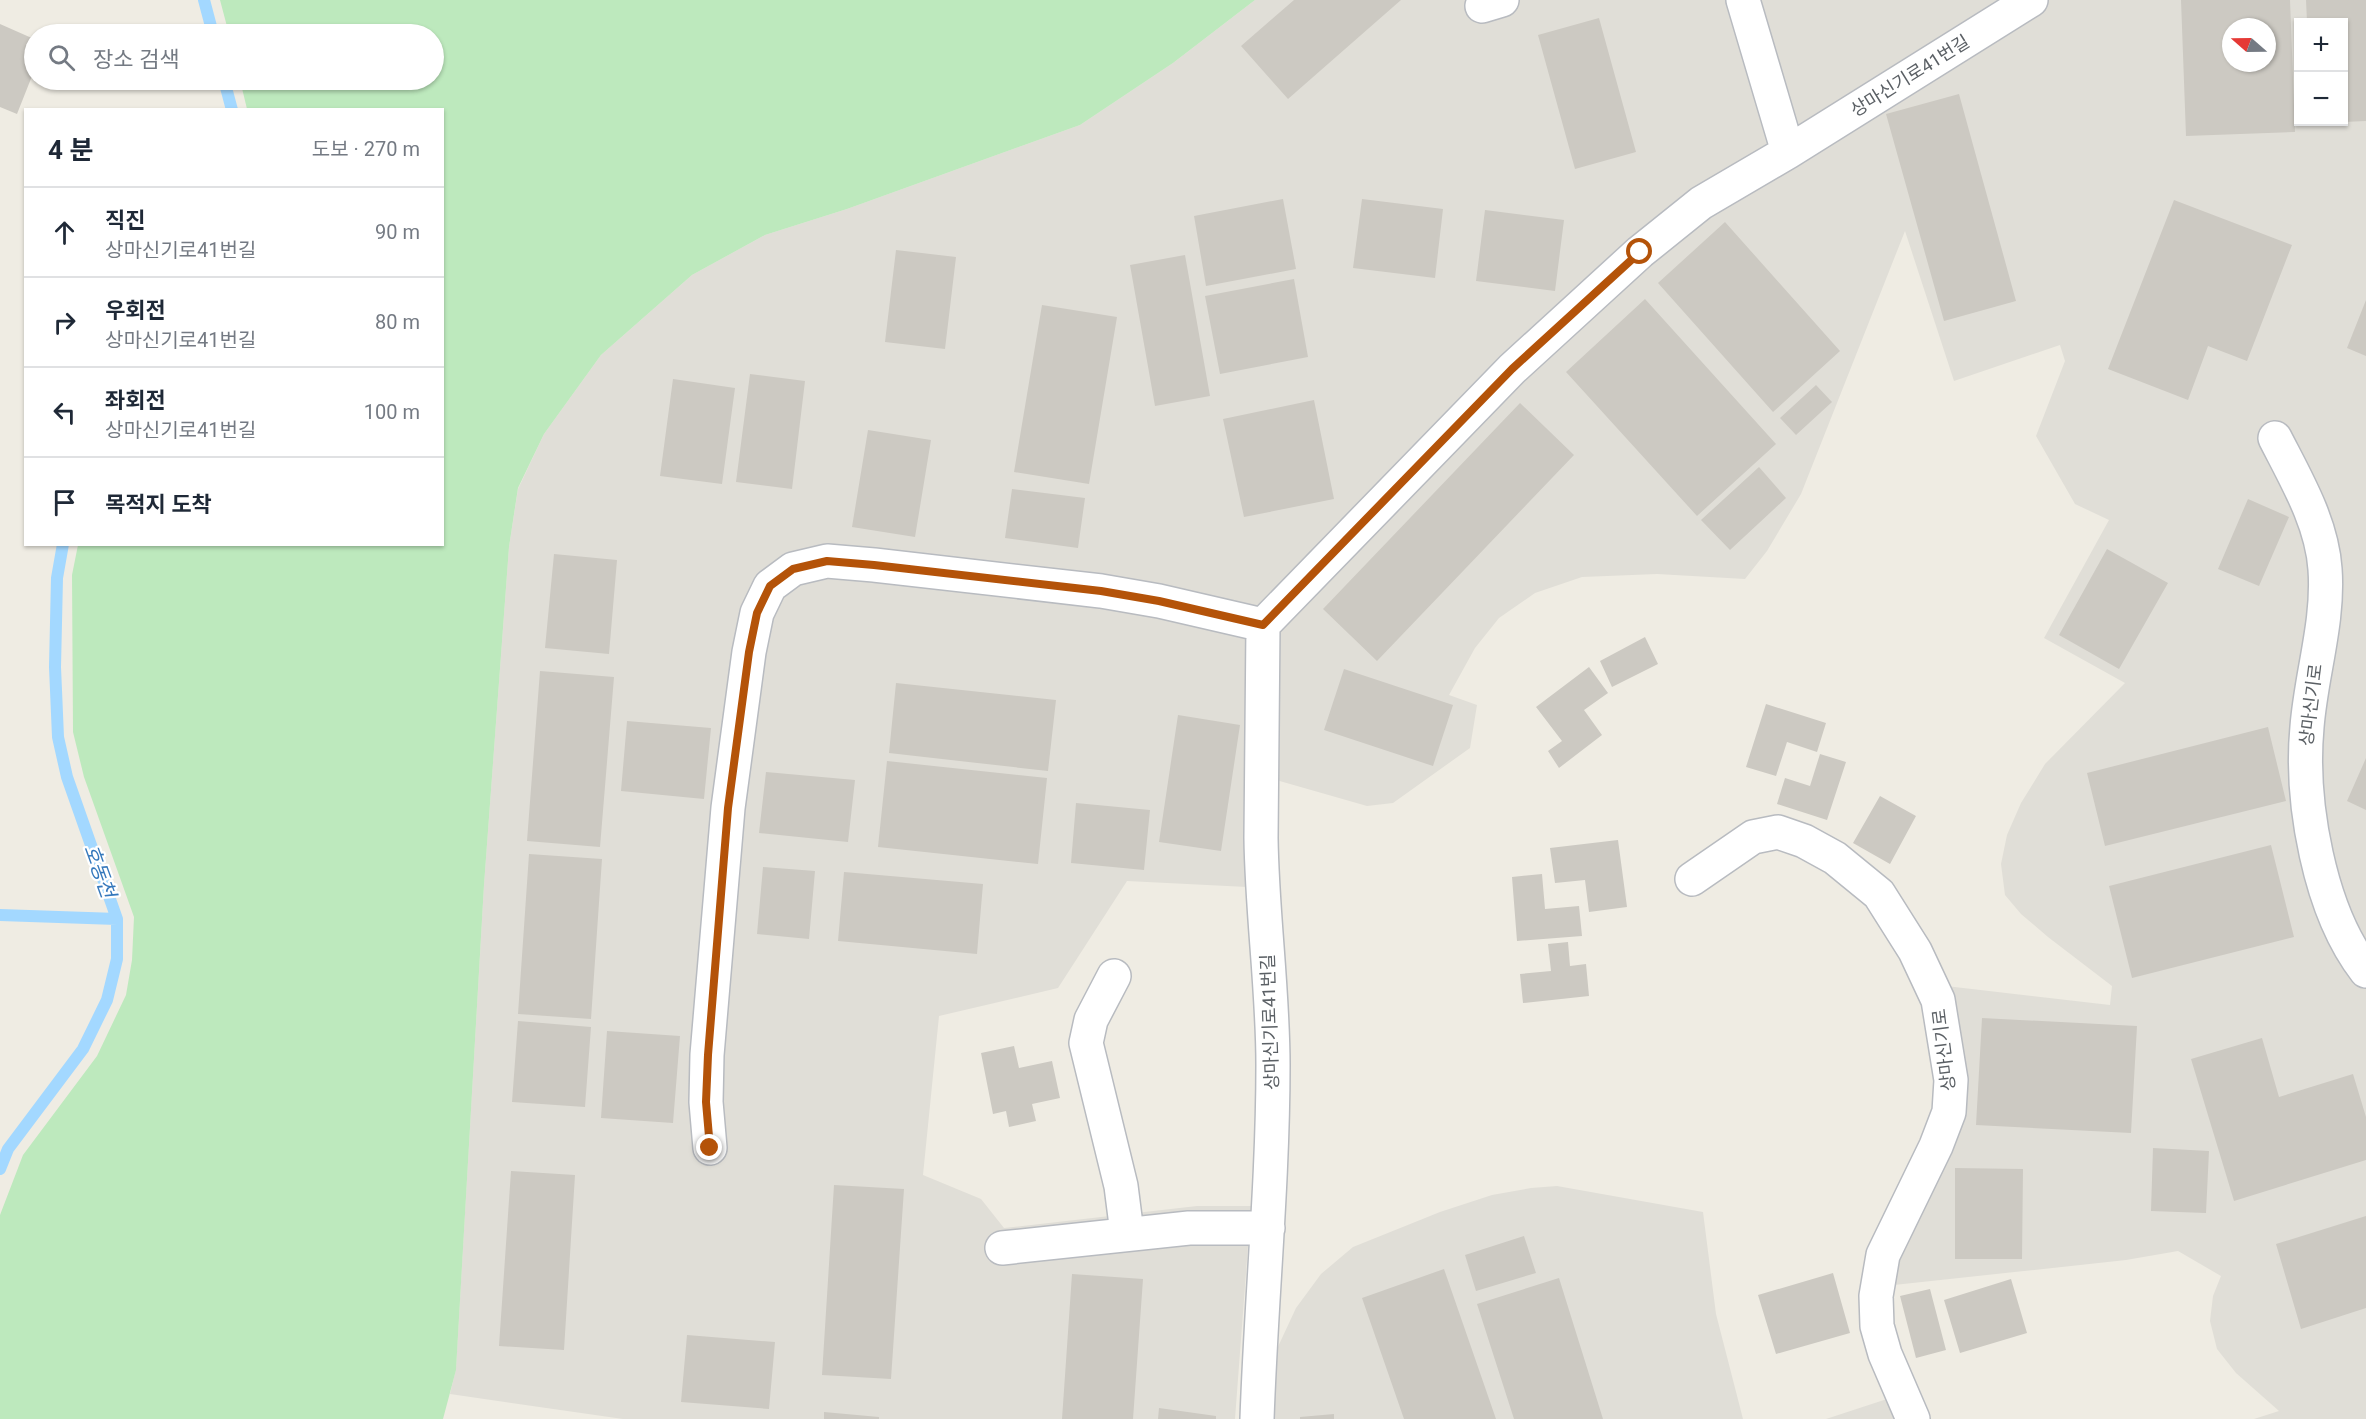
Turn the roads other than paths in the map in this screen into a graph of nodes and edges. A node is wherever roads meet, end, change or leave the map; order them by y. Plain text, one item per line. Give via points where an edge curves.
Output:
1 (1743, 0) edge
2 (2031, 0) edge
3 (1788, 152) junction
4 (2275, 438) dead end
5 (1263, 625) junction
6 (1692, 879) dead end
7 (2366, 971) edge
8 (1114, 976) dead end
9 (710, 1148) dead end
10 (1268, 1228) junction
11 (1127, 1233) junction
12 (1002, 1248) dead end
13 (1257, 1419) edge
14 (1913, 1419) edge

1 - 3 lane
2 - 3 lane, 상마신기로41번길
3 - 5 lane, 상마신기로41번길 via 1701,203 1640,252 1512,369
4 - 7 lane, 상마신기로 via 2304,495 2325,567 2326,597 2304,765 2309,818 2321,877 2342,928
5 - 9 lane via 1101,591 827,561 793,569 770,586 757,613 749,652 728,808 708,1055 706,1102
5 - 10 lane, 상마신기로41번길 via 1261,840 1273,1064
6 - 14 lane, 상마신기로 via 1753,837 1778,832 1804,841 1835,858 1879,894 1915,951 1938,1000 1951,1080 1949,1112 1883,1255 1876,1296 1877,1326 1885,1354
8 - 11 lane via 1091,1020 1086,1043 1121,1186
10 - 11 lane
10 - 13 lane, 상마신기로41번길
11 - 12 lane

